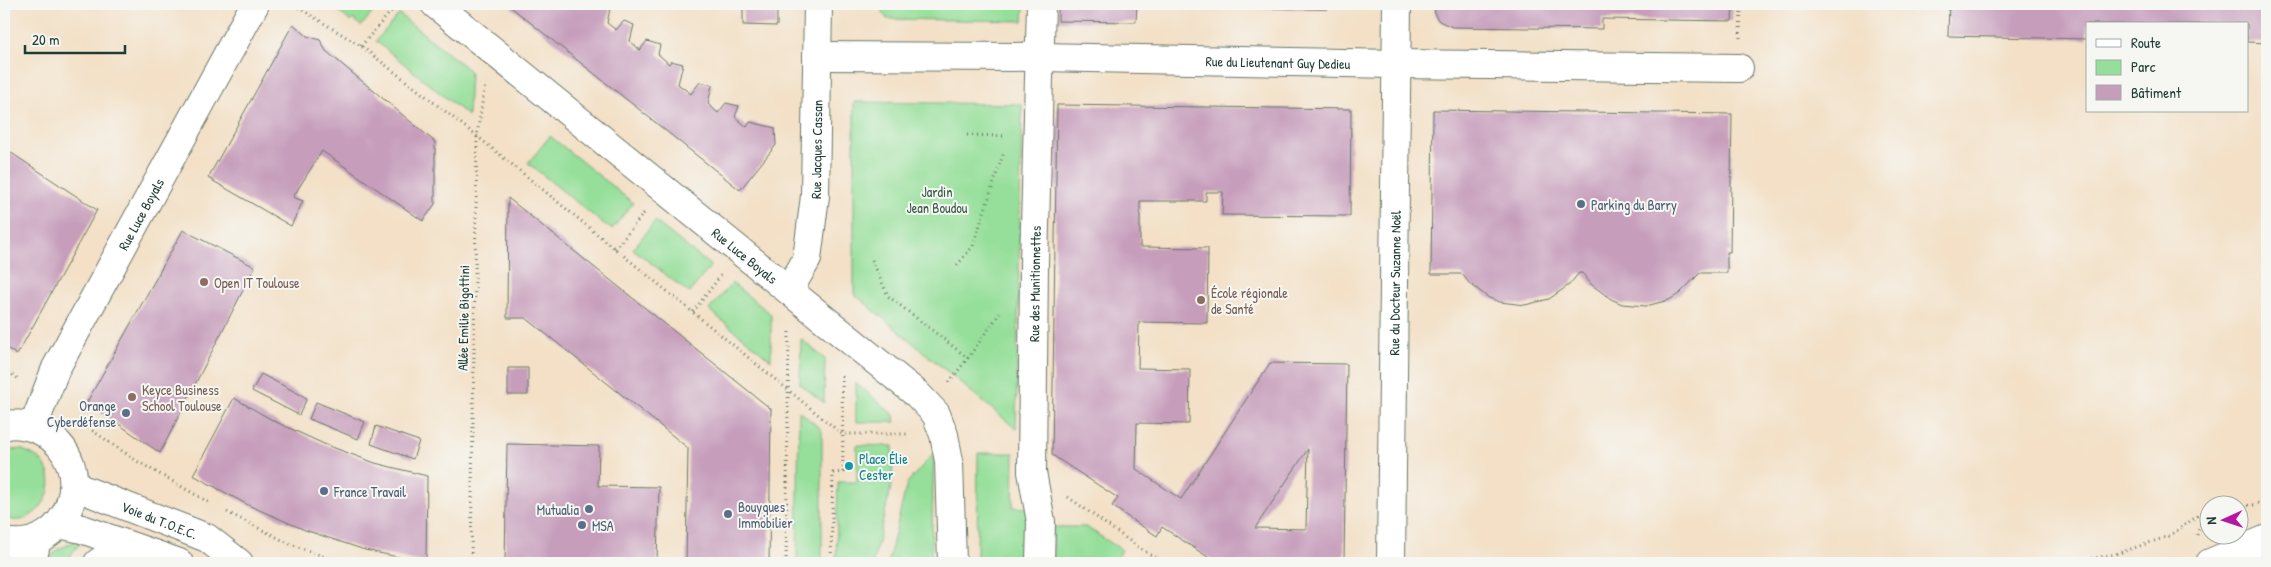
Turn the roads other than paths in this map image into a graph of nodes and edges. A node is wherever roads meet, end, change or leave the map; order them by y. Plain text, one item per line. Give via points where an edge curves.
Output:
1 (255, 4) edge
2 (818, 4) edge
3 (1040, 4) edge
4 (1397, 4) edge
5 (444, 6) edge
6 (817, 56) junction
7 (1040, 56) junction
8 (1396, 64) junction
9 (1739, 68) dead end
10 (789, 290) junction
11 (4, 426) edge
12 (33, 427) junction
13 (74, 486) junction
14 (2267, 539) edge
15 (4, 542) edge
16 (43, 542) edge
17 (132, 546) junction
18 (98, 563) edge
19 (178, 563) edge
20 (239, 563) edge
21 (952, 563) edge
22 (1040, 563) edge
23 (1391, 563) edge
24 (2210, 563) edge

1 - 12 main road, Rue Luce Boyals via 56,368
2 - 6 main road, Rue Jacques Cassan
3 - 7 main road, Rue des Munitionnettes
4 - 8 main road, Rue du Docteur Suzanne Noël
5 - 10 main road, Rue Luce Boyals via 498,56
6 - 7 main road, Rue du Lieutenant Guy Dedieu
6 - 10 main road, Rue Jacques Cassan via 815,196 807,259
7 - 8 main road, Rue du Lieutenant Guy Dedieu
7 - 22 main road, Rue des Munitionnettes via 1032,472 1041,522
8 - 9 main road, Rue du Lieutenant Guy Dedieu
8 - 23 main road, Rue du Docteur Suzanne Noël
10 - 21 main road, Rue Luce Boyals via 917,394 936,414 950,462
11 - 12 main road
12 - 13 main road via 50,436 64,450 72,467
13 - 16 main road via 70,506
13 - 20 main road, Voie du T.O.E.C. via 207,538
14 - 24 main road
15 - 16 main road
16 - 17 main road via 82,530
17 - 18 main road
17 - 19 main road

